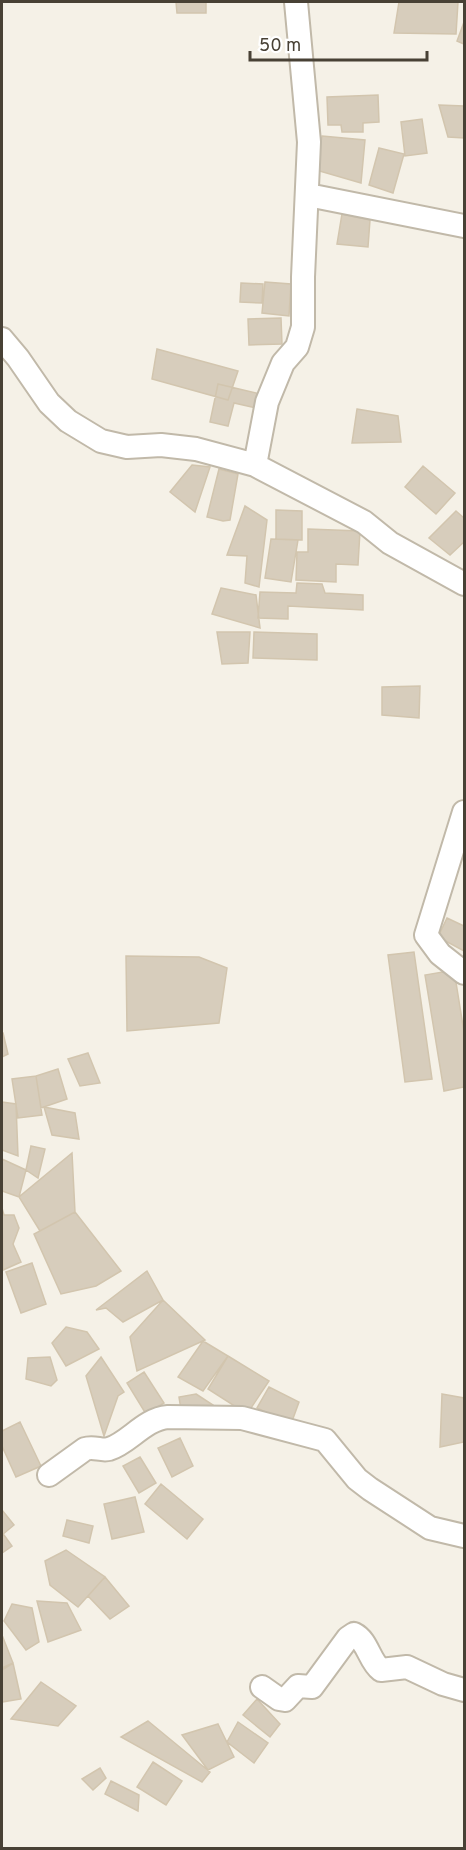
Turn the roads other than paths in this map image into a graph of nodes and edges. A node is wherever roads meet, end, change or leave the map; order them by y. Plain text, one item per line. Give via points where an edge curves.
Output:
1 (296, 2) edge
2 (308, 195) junction
3 (465, 226) edge
4 (2, 339) edge
5 (255, 465) junction
6 (465, 584) edge
7 (465, 812) edge
8 (465, 973) edge
9 (49, 1475) dead end
10 (465, 1536) edge
11 (262, 1687) dead end
12 (465, 1690) edge

1 - 2 street via 309,142
2 - 3 street
2 - 5 street via 303,327 297,347 284,363 267,402
4 - 5 street via 49,403 68,421 101,441 127,447 196,449
5 - 6 street via 364,522 390,543
7 - 8 street via 426,935 440,954
9 - 10 street via 85,1449 109,1449 158,1419 242,1418 325,1440 370,1489 430,1528
11 - 12 street via 285,1700 298,1686 312,1687 354,1634 381,1670 407,1667

